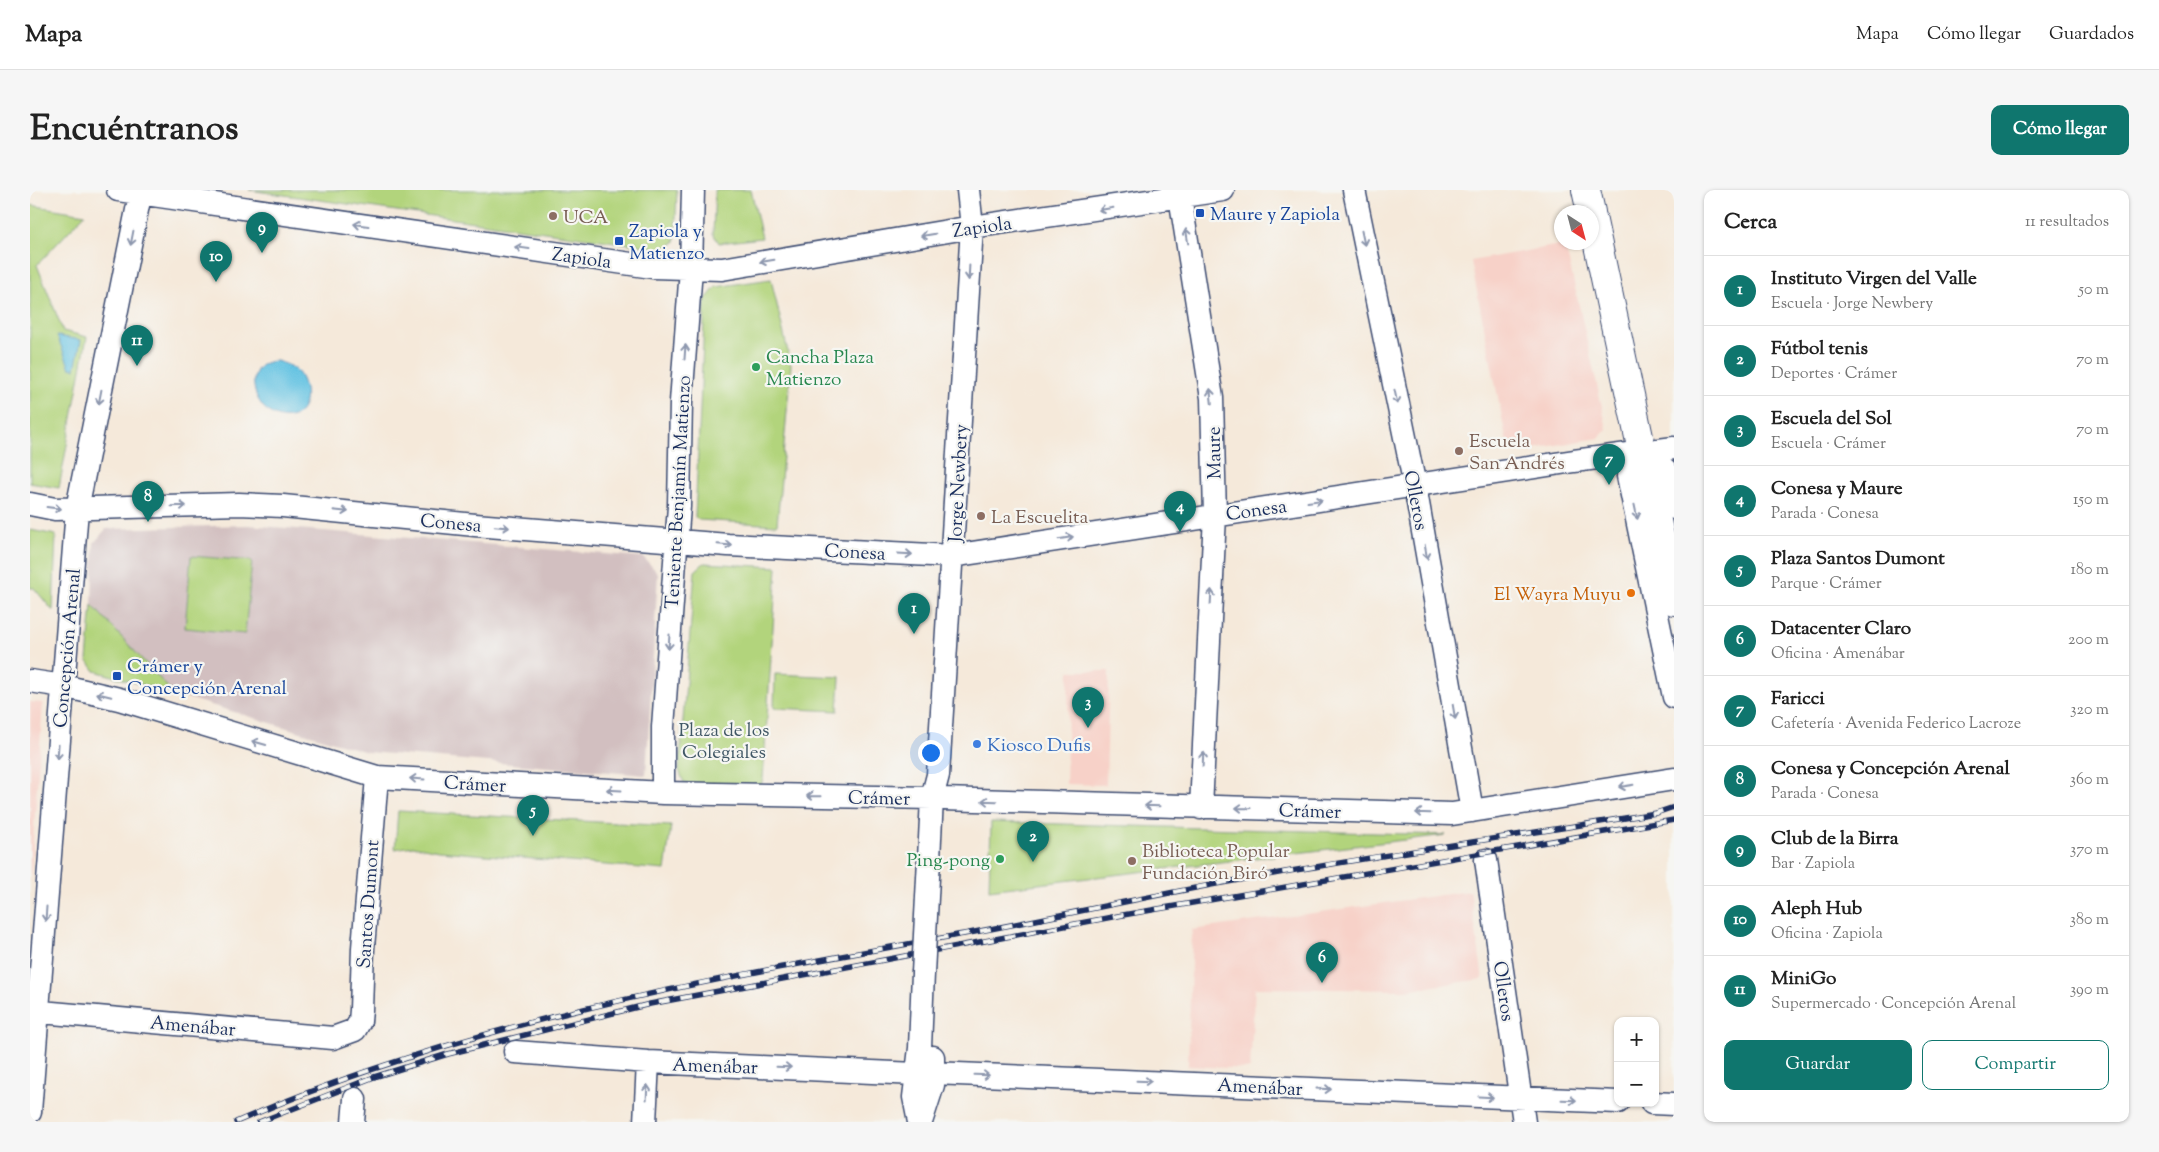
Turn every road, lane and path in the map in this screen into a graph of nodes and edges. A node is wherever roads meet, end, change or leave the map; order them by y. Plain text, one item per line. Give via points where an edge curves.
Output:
1 (118, 190) edge
2 (693, 190) edge
3 (968, 190) edge
4 (1223, 190) edge
5 (1354, 190) edge
6 (1586, 190) edge
7 (141, 192) edge
8 (1180, 194) edge
9 (1589, 205) edge
10 (972, 227) junction
11 (1599, 250) edge
12 (691, 269) junction
13 (1674, 448) edge
14 (1642, 451) junction
15 (1415, 486) junction
16 (30, 504) edge
17 (1674, 508) edge
18 (77, 510) junction
19 (1215, 515) junction
20 (676, 541) junction
21 (952, 556) junction
22 (1674, 601) edge
23 (30, 681) edge
24 (63, 686) junction
25 (1674, 697) edge
26 (377, 777) junction
27 (1674, 779) edge
28 (663, 793) junction
29 (938, 799) junction
30 (1200, 808) junction
31 (1472, 811) junction
32 (1486, 860) dead end
33 (929, 974) junction
34 (34, 1012) edge
35 (355, 1030) joint
36 (515, 1052) dead end
37 (648, 1062) junction
38 (925, 1073) junction
39 (355, 1099) dead end
40 (1520, 1099) junction
41 (1614, 1102) edge
42 (1659, 1103) edge
43 (1674, 1104) edge
44 (30, 1112) edge
45 (353, 1122) edge
46 (645, 1122) edge
47 (920, 1122) edge
48 (1524, 1122) edge

1 - 7 street, Zapiola
2 - 12 street, Teniente Benjamín Matienzo
3 - 10 street, Jorge Newbery
4 - 8 street, Zapiola
5 -> 15 street, Olleros
6 - 9 main road
12 -> 7 street, Zapiola via 652,267
7 -> 18 street, Concepción Arenal
8 -> 10 street, Zapiola
19 -> 8 street, Maure via 1212,398
10 -> 12 street, Zapiola via 722,269
10 -> 21 street, Jorge Newbery
11 - 14 main road
20 -> 12 street, Teniente Benjamín Matienzo via 681,402
13 - 14 street, Conesa
14 - 15 street, Conesa
14 - 17 street via 1666,470
14 - 22 main road
14 -> 25 street via 1628,476
19 -> 15 street, Conesa
15 -> 31 street, Olleros
16 -> 18 street, Conesa
18 -> 20 street, Conesa via 239,504 283,506
18 - 24 street, Concepción Arenal
21 -> 19 street, Conesa
30 -> 19 street, Maure
20 -> 21 street, Conesa
20 -> 28 street, Teniente Benjamín Matienzo via 663,727
21 - 29 street, Jorge Newbery
23 - 24 street, Crámer
26 -> 24 street, Crámer via 119,699
24 -> 34 street, Concepción Arenal
28 -> 26 street, Crámer
26 - 35 street, Santos Dumont via 361,1010
27 -> 31 street, Crámer
29 -> 28 street, Crámer
30 -> 29 street, Crámer
29 - 33 street, Jorge Newbery, bridge
31 -> 30 street, Crámer via 1452,814
32 - 40 street, Olleros
33 - 38 street
33 - 38 street via 920,1048
34 - 35 street, Amenábar via 333,1038
34 - 44 street, Concepción Arenal
36 - 37 street, Amenábar
37 -> 38 street, Amenábar
46 -> 37 street
38 -> 40 street, Amenábar
38 - 47 street via 914,1098
39 - 45 street
40 -> 41 street, Amenábar
40 - 48 street, Olleros
42 - 43 street

